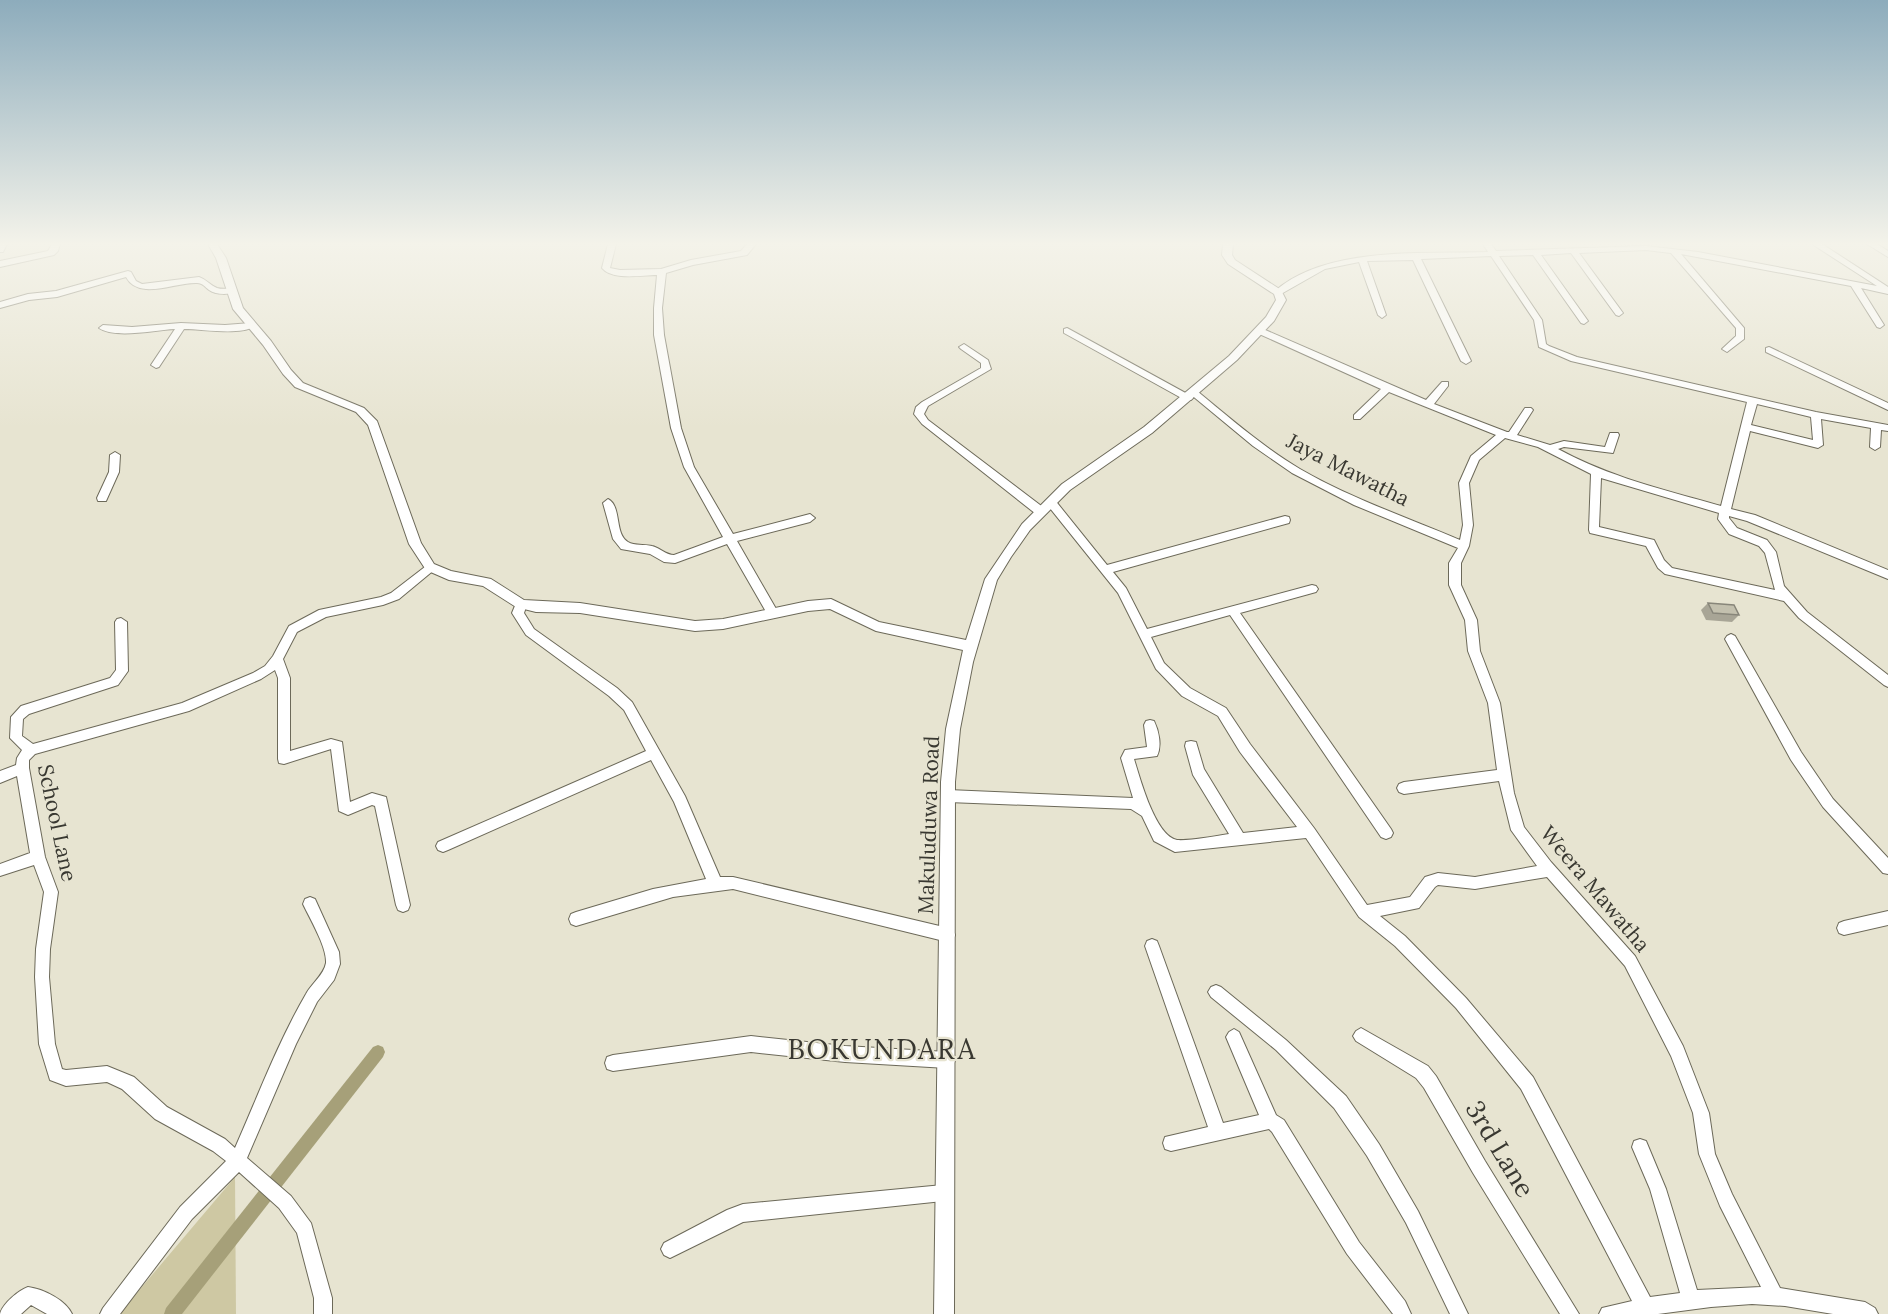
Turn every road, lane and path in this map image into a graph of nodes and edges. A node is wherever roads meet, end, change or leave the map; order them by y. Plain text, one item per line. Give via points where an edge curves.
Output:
1 (237, 305) edge
2 (658, 305) edge
3 (1279, 305) edge
4 (1379, 305) edge
5 (1439, 305) edge
6 (1528, 305) edge
7 (1572, 305) edge
8 (1613, 305) edge
9 (1720, 305) edge
10 (1868, 305) edge
11 (1619, 313) dead end
12 (1382, 315) dead end
13 (1584, 321) dead end
14 (1880, 325) dead end
15 (181, 326) junction
16 (251, 326) junction
17 (103, 328) dead end
18 (1067, 331) dead end
19 (1260, 331) junction
20 (964, 347) dead end
21 (1727, 349) dead end
22 (1769, 350) dead end
23 (1466, 361) dead end
24 (156, 365) dead end
25 (1445, 384) dead end
26 (1388, 388) junction
27 (1191, 396) junction
28 (1754, 399) junction
29 (1427, 405) junction
30 (1888, 407) edge
31 (1528, 410) dead end
32 (1816, 415) junction
33 (1357, 417) dead end
34 (1747, 427) junction
35 (1876, 428) junction
36 (1888, 428) edge
37 (1614, 435) dead end
38 (1507, 436) junction
39 (1875, 447) dead end
40 (1550, 448) junction
41 (116, 455) dead end
42 (1596, 472) junction
43 (102, 498) dead end
44 (608, 503) dead end
45 (1045, 507) junction
46 (1725, 511) junction
47 (810, 518) dead end
48 (1285, 520) dead end
49 (729, 539) junction
50 (1464, 546) junction
51 (430, 567) junction
52 (1105, 570) junction
53 (1888, 574) edge
54 (1312, 589) dead end
55 (1786, 597) junction
56 (521, 604) junction
57 (1232, 610) junction
58 (773, 614) junction
59 (121, 622) dead end
60 (1144, 634) junction
61 (1731, 639) dead end
62 (970, 646) junction
63 (277, 659) junction
64 (1888, 682) edge
65 (1150, 725) dead end
66 (1191, 746) dead end
67 (31, 750) junction
68 (654, 753) junction
69 (22, 768) junction
70 (1505, 775) junction
71 (0, 777) edge
72 (1404, 788) dead end
73 (948, 796) junction
74 (1143, 808) junction
75 (1309, 832) junction
76 (1386, 833) dead end
77 (1240, 840) junction
78 (442, 846) dead end
79 (38, 857) junction
80 (1888, 868) edge
81 (0, 870) edge
82 (1549, 870) junction
83 (715, 883) junction
84 (310, 904) dead end
85 (403, 905) dead end
86 (1364, 912) junction
87 (1888, 918) edge
88 (576, 919) dead end
89 (1844, 928) dead end
90 (948, 935) junction
91 (1152, 946) dead end
92 (1216, 992) dead end
93 (1361, 1036) dead end
94 (1234, 1037) dead end
95 (947, 1060) junction
96 (613, 1063) dead end
97 (1270, 1121) junction
98 (1218, 1133) junction
99 (1171, 1143) dead end
100 (1640, 1147) dead end
101 (237, 1162) junction
102 (943, 1193) junction
103 (670, 1249) dead end
104 (1775, 1296) junction
105 (1691, 1300) junction
106 (1645, 1308) junction
107 (8, 1314) edge
108 (63, 1314) edge
109 (109, 1314) edge
110 (323, 1314) edge
111 (944, 1314) edge
112 (1402, 1314) edge
113 (1459, 1314) edge
114 (1570, 1314) edge
115 (1608, 1314) edge
116 (1869, 1314) edge

1 - 16 street
2 - 49 street via 659,335 676,428 689,467
3 - 19 street, Makuluduwa Road
4 - 12 street
5 - 23 street
6 - 28 street via 1538,320 1542,345 1546,348 1574,359
7 - 13 street
8 - 11 street
9 - 21 street via 1740,328 1741,337
10 - 14 street
15 - 16 street
15 - 17 street via 132,331
15 - 24 street
16 - 51 street via 299,385 360,410 373,424 415,544
18 - 27 street, Jaya Mawatha
19 - 26 street
19 - 27 street, Makuluduwa Road
20 - 45 street via 982,358 986,369 925,404 919,414
22 - 30 street
25 - 29 street
26 - 29 street
26 - 33 street
27 - 45 street, Makuluduwa Road
27 - 50 street, Jaya Mawatha via 1296,471 1386,515
28 - 32 street
28 - 34 street
29 - 38 street
31 - 38 street, Weera Mawatha
32 - 34 street via 1818,445
32 - 35 street
34 - 46 street
35 - 36 street
35 - 39 street
37 - 40 street via 1609,450 1564,444
38 - 40 street
38 - 50 street, Weera Mawatha via 1475,458 1464,483 1468,525
40 - 42 street
41 - 43 street via 116,470
42 - 46 street
42 - 55 street via 1594,530 1650,543 1659,564 1669,571
44 - 49 street via 621,543 652,550 668,559
45 - 52 street
45 - 62 street, Makuluduwa Road via 991,579
46 - 53 street
46 - 55 street via 1726,526 1763,543 1770,552 1779,588
47 - 49 street
48 - 52 street
49 - 58 street
50 - 70 street, Weera Mawatha via 1455,563 1455,585 1471,620 1474,651 1494,703
51 - 56 street via 497,586
51 - 63 street, School Lane via 395,596 323,614 293,629
52 - 60 street via 1122,591
54 - 57 street
55 - 64 street
56 - 58 street via 580,608 682,626 723,624
56 - 68 street via 518,613 530,632 628,706
57 - 60 street
57 - 76 street
58 - 62 street via 831,604 876,626
59 - 67 street via 122,671 114,682 25,710 17,717 16,738
60 - 75 street via 1160,666 1186,692 1222,712
61 - 80 street via 1796,756 1828,803
62 - 73 street, Makuluduwa Road via 953,729
63 - 67 street, School Lane via 257,676 184,707
63 - 85 street via 284,678 284,759 331,744 337,746 345,809 372,799 381,801
65 - 74 street via 1152,752 1130,754 1127,758
66 - 77 street via 1198,771
67 - 69 street, School Lane via 23,758
68 - 78 street
68 - 83 street via 680,800
69 - 71 street
69 - 79 street, School Lane
70 - 72 street
70 - 82 street, Weera Mawatha via 1518,830
73 - 74 street via 1132,803
73 - 90 street, Makuluduwa Road
74 - 77 street via 1168,845
75 - 77 street
75 - 86 street
79 - 81 street
79 - 101 street, School Lane via 51,892 42,977 47,1044 56,1074 66,1078 107,1074 128,1083 161,1113 219,1145
82 - 86 street via 1475,883 1438,879 1430,882 1414,903
82 - 104 street, Weera Mawatha via 1630,961 1677,1052 1701,1113 1707,1154
83 - 88 street
83 - 90 street via 744,885
84 - 101 street via 332,952 333,964 291,1039
86 - 106 street via 1400,941 1461,1004 1527,1083
87 - 89 street
90 - 95 street, Makuluduwa Road
91 - 98 street
92 - 113 street via 1281,1045 1340,1102 1412,1217
93 - 114 street, 3rd Lane via 1422,1072 1430,1082
94 - 97 street
95 - 96 street via 751,1044
95 - 102 street, Makuluduwa Road
97 - 98 street
97 - 112 street via 1284,1134 1353,1248
98 - 99 street
100 - 105 street via 1658,1189
101 - 109 street via 186,1213
101 - 110 street, School Lane via 285,1202 305,1229 323,1298
102 - 103 street via 743,1213
102 - 111 street, Makuluduwa Road
104 - 105 street
104 - 116 street
105 - 106 street
106 - 115 street
107 - 108 street via 28,1296 37,1297

